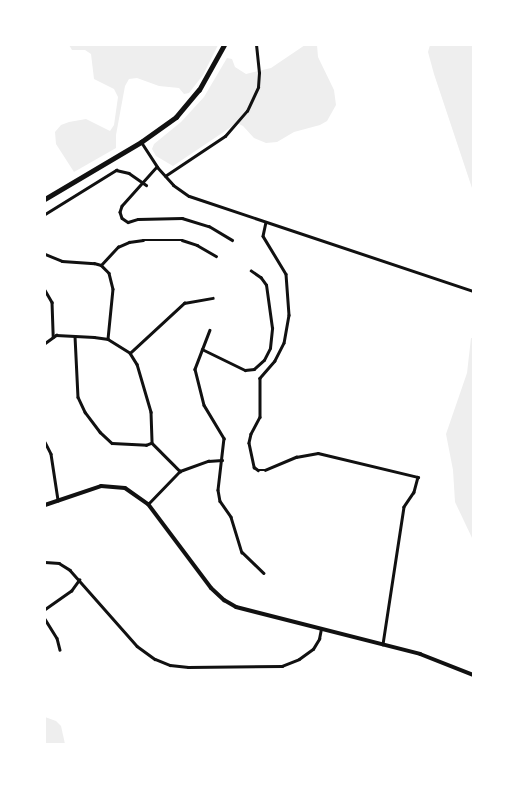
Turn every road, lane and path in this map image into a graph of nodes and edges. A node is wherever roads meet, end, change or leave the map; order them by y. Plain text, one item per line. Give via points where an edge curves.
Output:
1 (224, 45) edge
2 (256, 45) edge
3 (140, 142) junction
4 (157, 167) junction
5 (165, 176) junction
6 (142, 182) junction
7 (146, 185) dead end
8 (45, 199) edge
9 (45, 214) edge
10 (266, 222) junction
11 (232, 240) dead end
12 (45, 254) edge
13 (216, 256) dead end
14 (101, 265) junction
15 (251, 271) dead end
16 (45, 290) edge
17 (473, 291) edge
18 (213, 298) dead end
19 (210, 330) dead end
20 (53, 336) junction
21 (75, 336) junction
22 (108, 339) junction
23 (45, 343) edge
24 (202, 349) junction
25 (130, 354) junction
26 (45, 442) edge
27 (152, 443) junction
28 (222, 460) junction
29 (180, 471) junction
30 (58, 500) junction
31 (45, 504) edge
32 (148, 504) junction
33 (45, 562) edge
34 (264, 573) dead end
35 (79, 580) junction
36 (45, 609) edge
37 (45, 619) edge
38 (321, 630) junction
39 (384, 644) junction
40 (60, 650) dead end
41 (473, 675) edge

1 - 3 main road via 192,100 166,125
2 - 5 street via 258,87 247,111 225,136
3 - 4 street
3 - 8 main road
4 - 5 street
4 - 6 street
5 - 10 street via 189,196
6 - 7 street
6 - 9 street via 129,173 116,170
6 - 11 street via 120,210 124,221 182,218 209,226
10 - 17 street
10 - 39 street via 263,236 286,274 289,315 284,343 275,361 260,378 260,417 250,438 254,467 265,470 296,457 318,453 418,477 414,492 404,507
12 - 14 street via 62,260
13 - 14 street via 182,240 143,240 118,247
14 - 22 street via 113,283
15 - 24 street via 266,286 272,328 270,348 264,360 254,369 245,370
16 - 20 street via 52,302
18 - 25 street via 184,303
19 - 24 street
20 - 21 street
20 - 23 street
21 - 22 street
21 - 27 street via 78,397 85,412 112,443
22 - 25 street
24 - 28 street via 196,364 196,376 204,405 224,438
25 - 27 street via 137,364 151,412
26 - 30 street via 51,454
27 - 29 street
28 - 29 street via 208,461
28 - 34 street via 218,490 220,501 231,517 242,552
29 - 32 street
30 - 31 main road
30 - 32 main road via 110,485 130,490
32 - 38 main road via 211,588 224,600 250,612
33 - 35 street via 65,566
35 - 36 street via 71,591
35 - 38 street via 137,646 154,659 170,664 188,667 282,666 314,649
37 - 40 street via 57,638
38 - 39 main road
39 - 41 main road via 430,656

